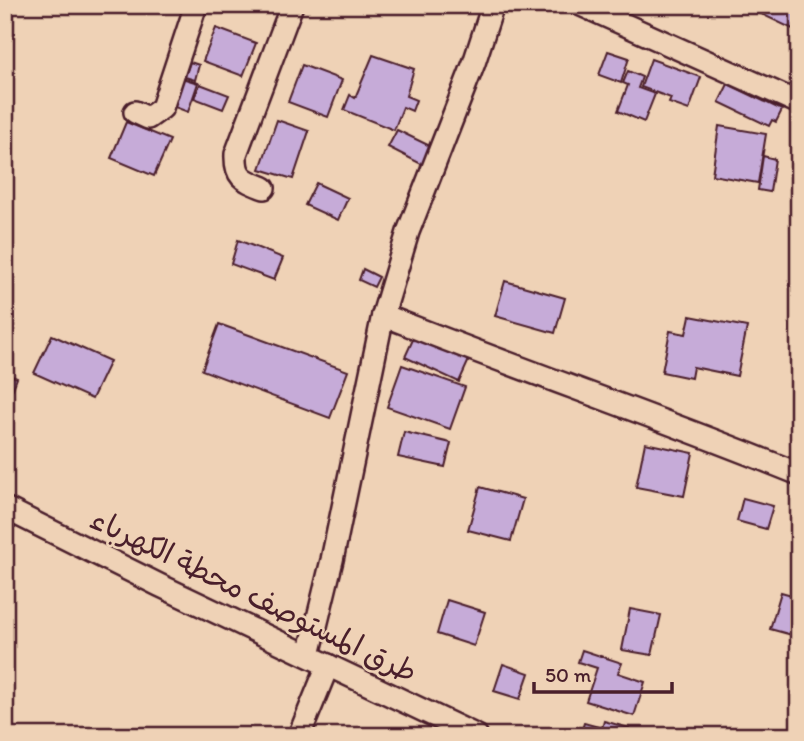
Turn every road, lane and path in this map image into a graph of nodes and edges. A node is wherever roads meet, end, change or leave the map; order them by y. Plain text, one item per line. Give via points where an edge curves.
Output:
1 (196, 5) edge
2 (292, 5) edge
3 (493, 5) edge
4 (581, 5) edge
5 (799, 103) edge
6 (135, 112) dead end
7 (264, 188) dead end
8 (383, 315) junction
9 (799, 474) edge
10 (5, 508) edge
11 (319, 660) junction
12 (299, 736) edge
13 (477, 736) edge

1 - 6 street via 162,108 148,118
2 - 7 street via 236,154 243,179
3 - 8 street via 415,211
4 - 5 street
8 - 9 street
8 - 11 street via 332,560
10 - 11 street, طرق المستوصف محطة الكهرباء
11 - 12 street
11 - 13 street, طرق المستوصف محطة الكهرباء

